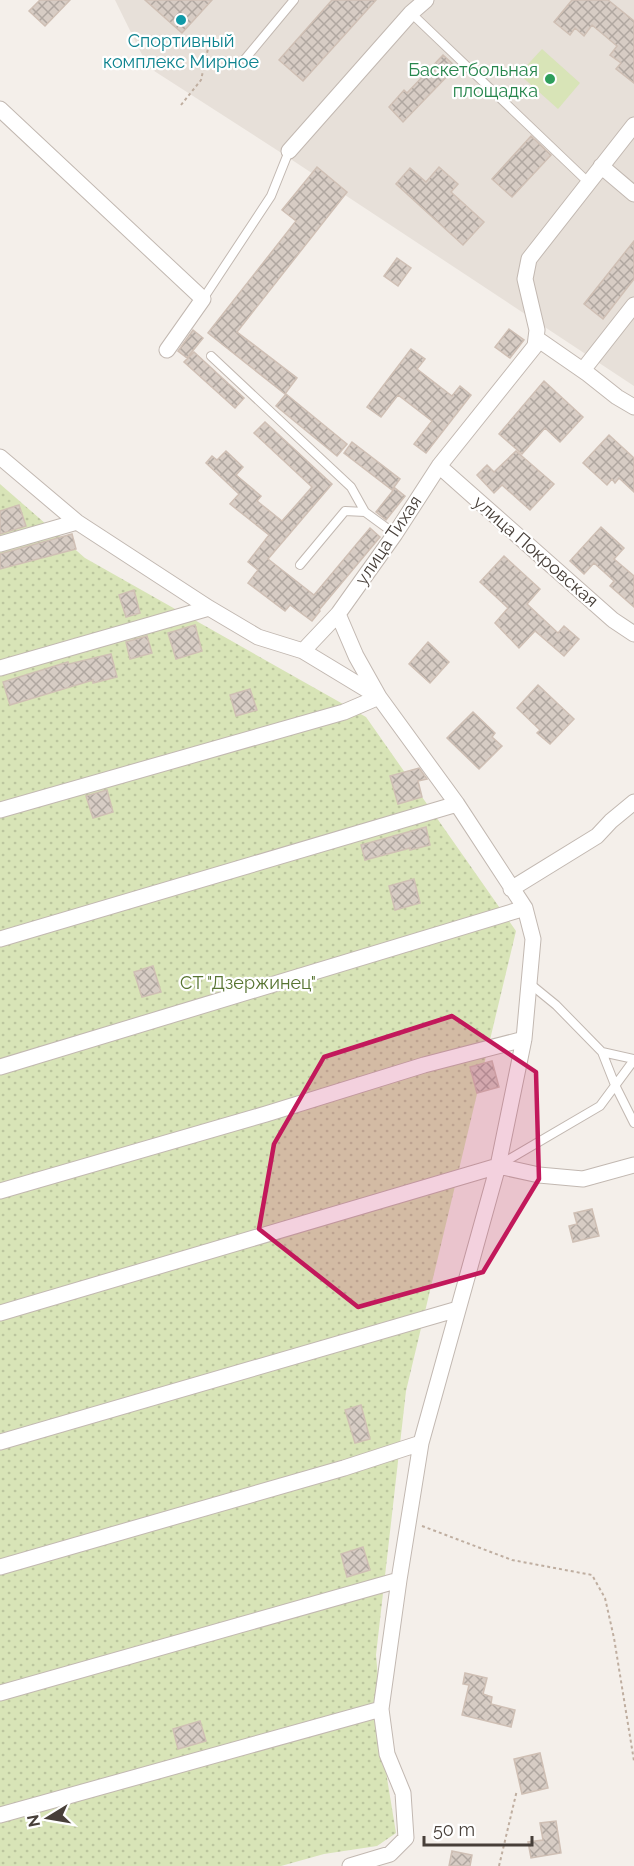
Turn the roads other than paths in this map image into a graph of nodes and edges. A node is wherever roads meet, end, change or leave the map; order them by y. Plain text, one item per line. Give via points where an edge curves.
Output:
1 (294, 0) edge
2 (426, 0) edge
3 (411, 13) junction
4 (245, 59) dead end
5 (0, 109) edge
6 (634, 125) edge
7 (289, 151) joint
8 (601, 166) junction
9 (588, 182) junction
10 (634, 194) edge
11 (203, 299) junction
12 (634, 305) edge
13 (536, 338) junction
14 (167, 350) dead end
15 (211, 356) dead end
16 (583, 370) junction
17 (634, 407) edge
18 (0, 457) edge
19 (439, 466) junction
20 (365, 512) junction
21 (77, 522) junction
22 (394, 534) junction
23 (0, 544) edge
24 (300, 565) dead end
25 (209, 608) junction
26 (338, 614) junction
27 (634, 634) edge
28 (303, 651) junction
29 (0, 668) edge
30 (379, 697) junction
31 (634, 802) edge
32 (457, 804) junction
33 (0, 810) edge
34 (511, 889) junction
35 (525, 908) junction
36 (0, 939) edge
37 (529, 983) junction
38 (524, 1039) junction
39 (602, 1052) junction
40 (634, 1059) edge
41 (0, 1067) edge
42 (615, 1085) junction
43 (634, 1123) edge
44 (634, 1165) edge
45 (498, 1166) junction
46 (0, 1191) edge
47 (458, 1309) junction
48 (0, 1313) edge
49 (0, 1442) edge
50 (421, 1443) junction
51 (0, 1567) edge
52 (399, 1580) junction
53 (0, 1693) edge
54 (381, 1709) junction
55 (0, 1815) edge
56 (350, 1866) edge

1 - 4 lane
2 - 3 street
3 - 7 street
3 - 9 lane
5 - 11 street
6 - 8 street
7 - 11 lane via 272,196
8 - 9 street
8 - 10 street
9 - 13 street via 529,259 525,279
11 - 14 street
12 - 16 street
13 - 16 street
13 - 19 street, улица Тихая via 535,346
15 - 20 lane via 351,487
16 - 17 street
18 - 21 street
19 - 22 street, улица Тихая
19 - 27 street, улица Покровская via 613,620
20 - 22 lane
20 - 24 lane via 345,511
21 - 23 street
21 - 25 street
22 - 26 street, улица Тихая
25 - 28 street via 258,637
25 - 29 street
26 - 28 street, улица Тихая
26 - 30 street
28 - 30 street
30 - 32 street
30 - 33 street via 344,712
31 - 34 street via 597,836
32 - 34 street
32 - 36 street
34 - 35 street
35 - 37 street via 533,939
35 - 41 street
37 - 38 street
37 - 39 lane
38 - 45 street
38 - 46 street
39 - 40 lane
39 - 42 lane
40 - 42 lane
42 - 43 lane
42 - 45 lane via 600,1106
44 - 45 street via 583,1179
45 - 47 street
45 - 48 street
47 - 49 street
47 - 50 street
50 - 51 street
50 - 52 street
52 - 53 street
52 - 54 street
54 - 55 street
54 - 56 street via 387,1754 403,1793 406,1838 390,1854

